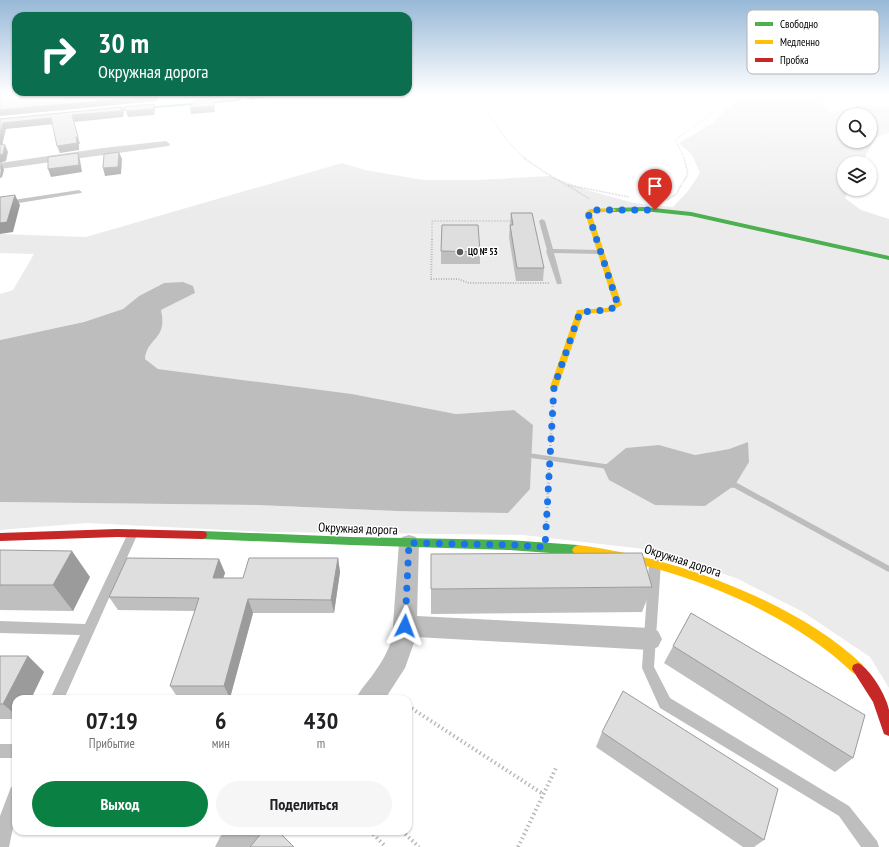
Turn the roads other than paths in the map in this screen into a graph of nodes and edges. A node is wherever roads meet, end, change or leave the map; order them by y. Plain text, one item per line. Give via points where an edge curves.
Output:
1 (166, 144) dead end
2 (0, 166) edge
3 (79, 192) dead end
4 (0, 204) edge
5 (542, 221) road end
6 (549, 252) junction
7 (600, 252) junction
8 (889, 258) edge
9 (559, 283) road end
10 (554, 387) road end
11 (133, 533) junction
12 (0, 537) edge
13 (409, 543) junction
14 (655, 562) junction
15 (405, 626) junction
16 (0, 627) edge
17 (88, 630) junction
18 (650, 639) junction
19 (59, 695) edge
20 (372, 695) edge
21 (889, 729) edge
22 (0, 751) edge
23 (12, 751) edge
24 (12, 803) edge
25 (242, 835) edge
26 (1, 847) edge
27 (230, 847) edge
28 (871, 847) edge

1 - 2 street
3 - 4 lane
5 - 6 lane
6 - 7 lane
6 - 9 lane
7 - 8 street via 589,212 625,209 667,211 704,217
7 - 10 street via 618,305 609,310 580,312
11 - 12 street, Окружная дорога
11 - 13 street, Окружная дорога
11 - 17 lane
13 - 14 street, Окружная дорога via 545,547
13 - 15 street
14 - 18 lane
14 - 21 street, Окружная дорога via 735,592 786,616 815,634 861,672 874,688
15 - 18 street
15 - 20 street via 404,639 396,660
16 - 17 lane
17 - 19 lane
18 - 28 lane via 648,668 665,703 844,811
22 - 23 lane
24 - 26 lane
25 - 27 street

